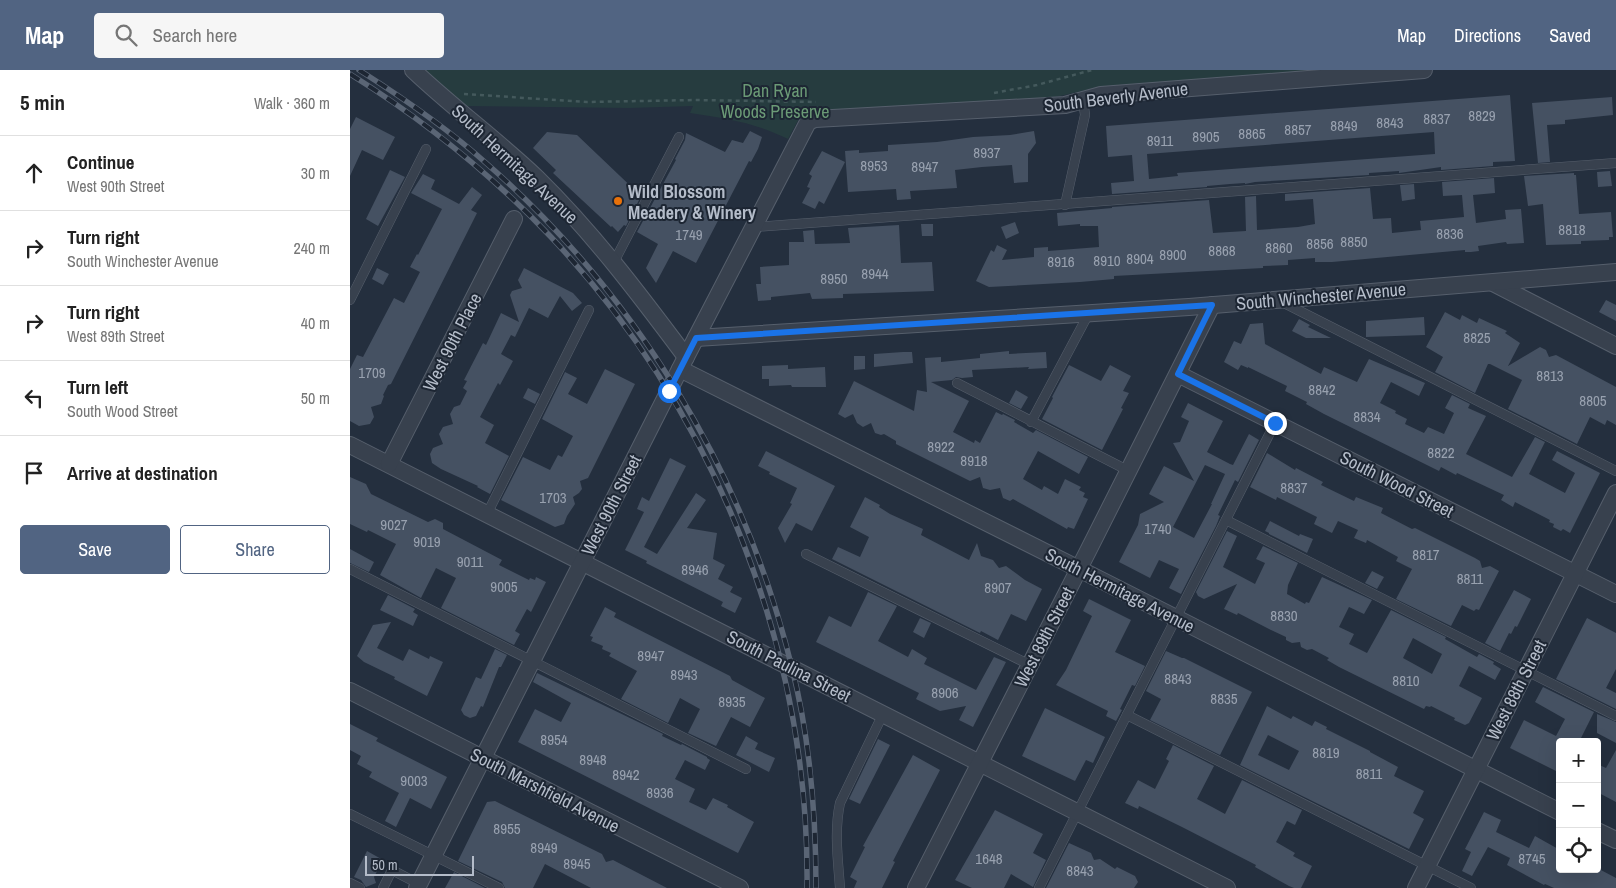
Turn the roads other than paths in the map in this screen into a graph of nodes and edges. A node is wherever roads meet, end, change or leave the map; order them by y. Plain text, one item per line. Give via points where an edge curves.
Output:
1 (413, 70) edge
2 (1424, 70) edge
3 (1083, 100) junction
4 (808, 122) joint
5 (679, 137) dead end
6 (426, 149) dead end
7 (1616, 163) edge
8 (1065, 205) junction
9 (514, 219) dead end
10 (754, 226) junction
11 (614, 262) junction
12 (1616, 272) edge
13 (1493, 283) junction
14 (1278, 299) junction
15 (350, 300) edge
16 (1212, 305) junction
17 (590, 310) dead end
18 (1089, 313) junction
19 (696, 338) junction
20 (1616, 346) edge
21 (683, 363) junction
22 (1178, 374) junction
23 (957, 383) dead end
24 (1031, 422) junction
25 (1275, 423) junction
26 (350, 445) edge
27 (389, 464) junction
28 (1129, 471) junction
29 (1616, 471) edge
30 (1616, 493) edge
31 (487, 514) junction
32 (1226, 520) junction
33 (806, 554) dead end
34 (582, 562) junction
35 (1080, 569) junction
36 (350, 570) edge
37 (1575, 574) junction
38 (1616, 594) edge
39 (1176, 618) junction
40 (532, 661) junction
41 (1030, 665) junction
42 (1526, 671) junction
43 (350, 692) edge
44 (883, 714) junction
45 (1127, 715) junction
46 (1616, 716) edge
47 (483, 758) junction
48 (980, 763) junction
49 (746, 769) dead end
50 (1475, 770) junction
51 (1556, 810) edge
52 (1078, 812) junction
53 (350, 814) edge
54 (1601, 833) edge
55 (1616, 840) edge
56 (434, 855) junction
57 (1427, 866) junction
58 (350, 883) edge
59 (418, 886) edge
60 (360, 888) edge
61 (383, 888) edge
62 (499, 888) edge
63 (740, 888) edge
64 (840, 888) edge
65 (916, 888) edge
66 (1039, 888) edge
67 (1227, 888) edge
68 (1416, 888) edge
69 (1471, 888) edge

1 - 11 street, South Hermitage Avenue via 537,179
2 - 3 street, South Beverly Avenue via 1101,95
3 - 4 street, South Beverly Avenue via 1065,105 815,119
3 - 8 lane via 1085,114
4 - 10 street, West 90th Street
5 - 11 lane
6 - 15 lane
7 - 8 lane
8 - 10 lane
9 - 27 street, West 90th Place
10 - 19 street, West 90th Street
11 - 21 street, South Hermitage Avenue
12 - 13 street, South Winchester Avenue
13 - 14 street, South Winchester Avenue
13 - 20 street
14 - 16 street, South Winchester Avenue
14 - 29 lane
16 - 18 street, South Winchester Avenue
16 - 22 street, West 89th Street
17 - 31 lane
18 - 19 street, South Winchester Avenue
18 - 24 lane
19 - 21 street, West 90th Street
21 - 34 street, West 90th Street
21 - 35 street, South Hermitage Avenue
22 - 25 street, South Wood Street
22 - 28 street, West 89th Street
23 - 24 lane
24 - 28 lane
25 - 32 lane
25 - 37 street, South Wood Street
26 - 27 street, South Paulina Street
27 - 31 street, South Paulina Street
28 - 35 street, West 89th Street
30 - 37 street, West 88th Street
31 - 34 street, South Paulina Street
32 - 39 lane
32 - 42 lane
33 - 41 lane
34 - 40 street, West 90th Street
34 - 44 street, South Paulina Street
35 - 39 street, South Hermitage Avenue
35 - 41 street, West 89th Street
36 - 40 lane
37 - 38 street, South Wood Street
37 - 42 street, West 88th Street
39 - 45 lane
39 - 50 street, South Hermitage Avenue
40 - 47 street, West 90th Street
40 - 49 lane
41 - 48 street, West 89th Street
42 - 46 lane
42 - 50 street, West 88th Street
43 - 47 street, South Marshfield Avenue
44 - 48 street, South Paulina Street
44 - 64 lane via 840,803 837,818
45 - 52 lane
45 - 57 lane
47 - 56 street, West 90th Street
47 - 63 street, South Marshfield Avenue
48 - 52 street, South Paulina Street
48 - 65 street, West 89th Street
50 - 51 street, South Hermitage Avenue
50 - 57 street, West 88th Street
52 - 66 lane
52 - 67 street, South Paulina Street
53 - 56 lane
54 - 55 street
56 - 59 street, West 90th Street
56 - 62 lane
57 - 68 street, West 88th Street
57 - 69 lane
58 - 60 lane
59 - 61 lane via 392,870

